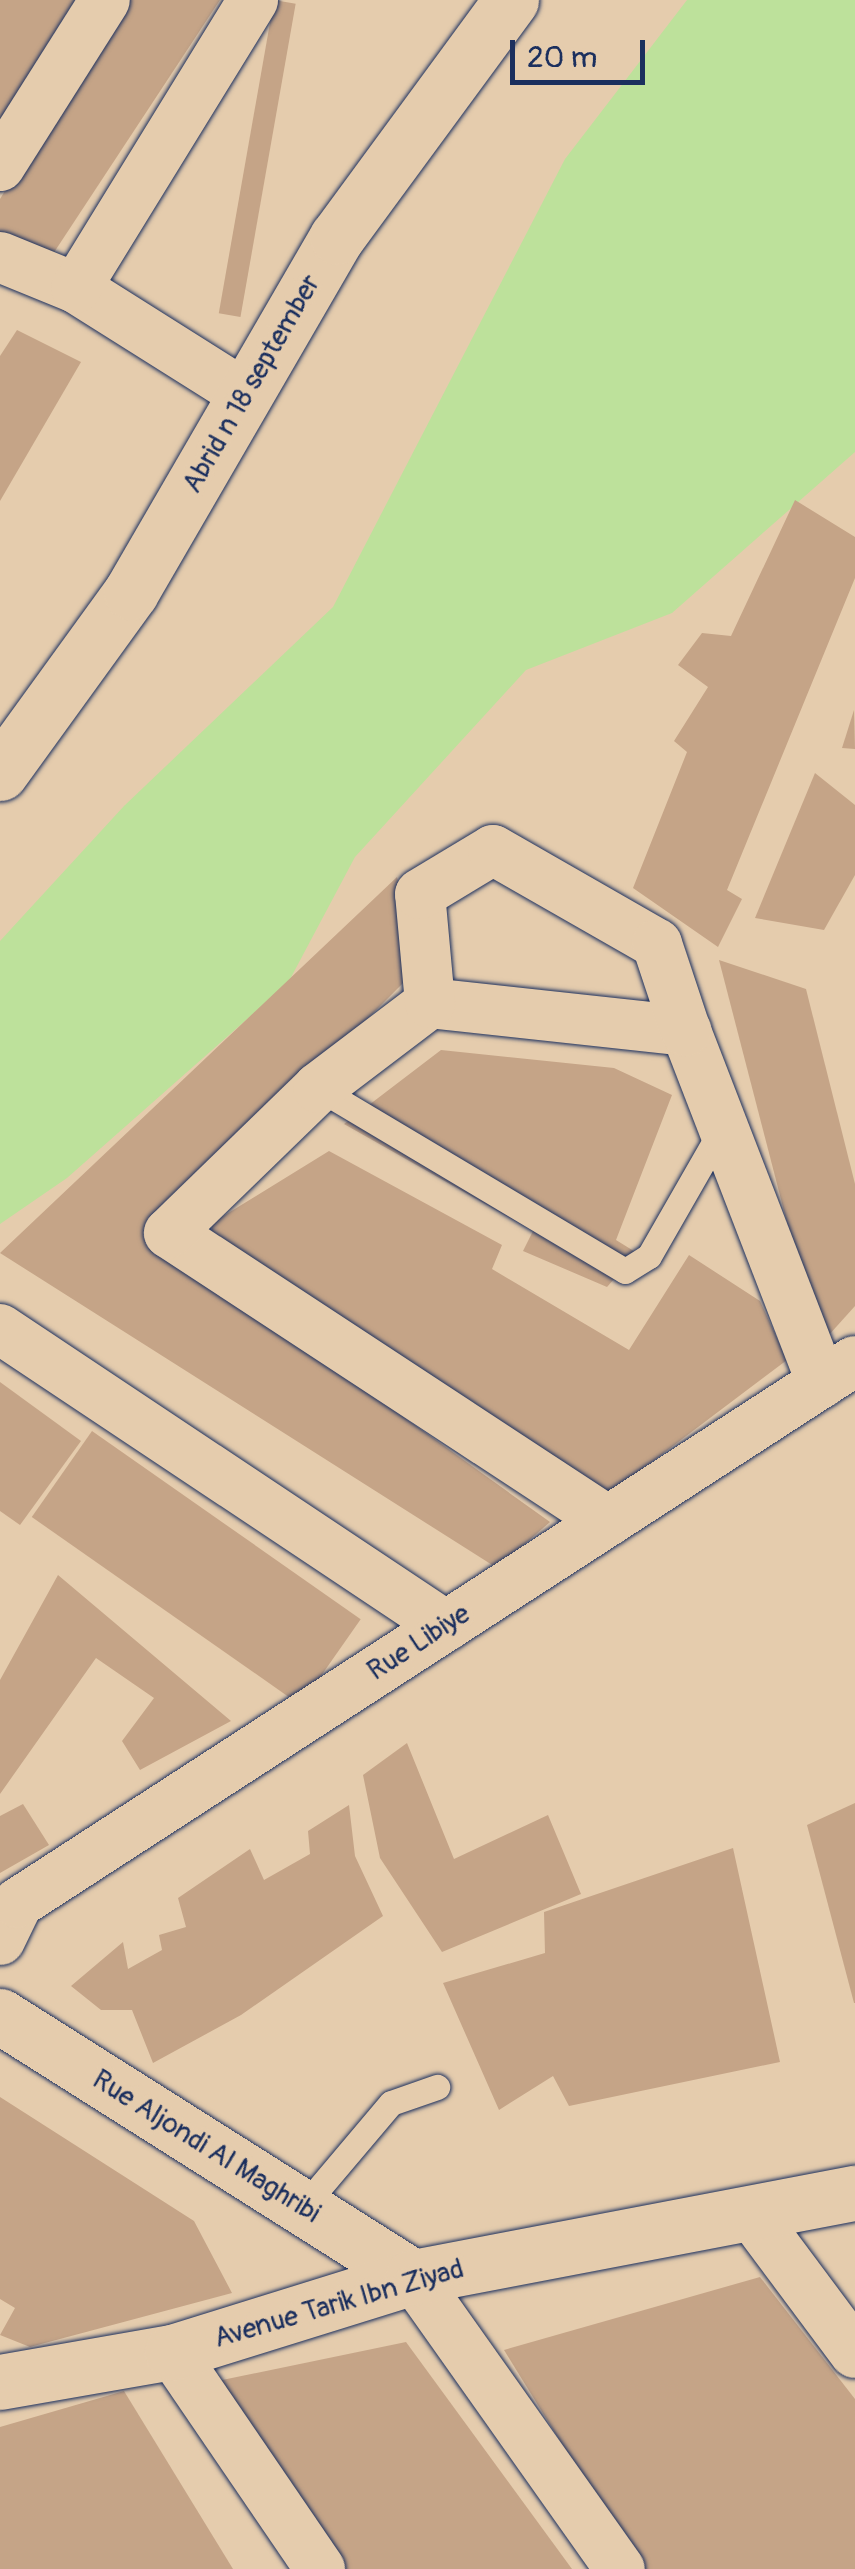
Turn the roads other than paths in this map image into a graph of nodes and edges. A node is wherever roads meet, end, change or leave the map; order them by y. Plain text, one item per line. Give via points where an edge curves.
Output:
1 (105, 0) edge
2 (252, 0) edge
3 (511, 0) edge
4 (0, 166) edge
5 (0, 257) edge
6 (76, 288) junction
7 (244, 394) junction
8 (0, 774) edge
9 (430, 1003) junction
10 (686, 1031) junction
11 (318, 1088) junction
12 (723, 1127) junction
13 (0, 1329) edge
14 (838, 1372) edge
15 (608, 1522) junction
16 (446, 1626) junction
17 (0, 1940) edge
18 (0, 2016) edge
19 (437, 2087) dead end
20 (855, 2193) edge
21 (302, 2207) junction
22 (752, 2215) junction
23 (413, 2277) junction
24 (172, 2352) junction
25 (855, 2353) edge
26 (5, 2375) edge
27 (320, 2569) edge
28 (620, 2569) edge

1 - 4 street
2 - 6 street
3 - 7 street, Abrid n 18 september via 337,237
5 - 6 street
6 - 7 street
7 - 8 street, Abrid n 18 september via 131,592
9 - 10 street
9 - 10 street via 420,894 493,850 657,944
9 - 11 street
10 - 12 street
11 - 12 lane via 625,1271 649,1256
11 - 15 street via 168,1232
12 - 14 street
13 - 16 street
14 - 15 street, Rue Libiye
15 - 16 street, Rue Libiye
16 - 17 street, Rue Libiye via 18,1903
18 - 21 street, Rue Aljondi Al Maghribi
19 - 21 lane via 391,2104
20 - 22 street, Avenue Tarik Ibn Ziyad
21 - 23 street, Rue Aljondi Al Maghribi
22 - 23 street, Avenue Tarik Ibn Ziyad
22 - 25 street
23 - 24 street, Avenue Tarik Ibn Ziyad
23 - 28 street
24 - 26 street, Avenue Tarik Ibn Ziyad
24 - 27 street

